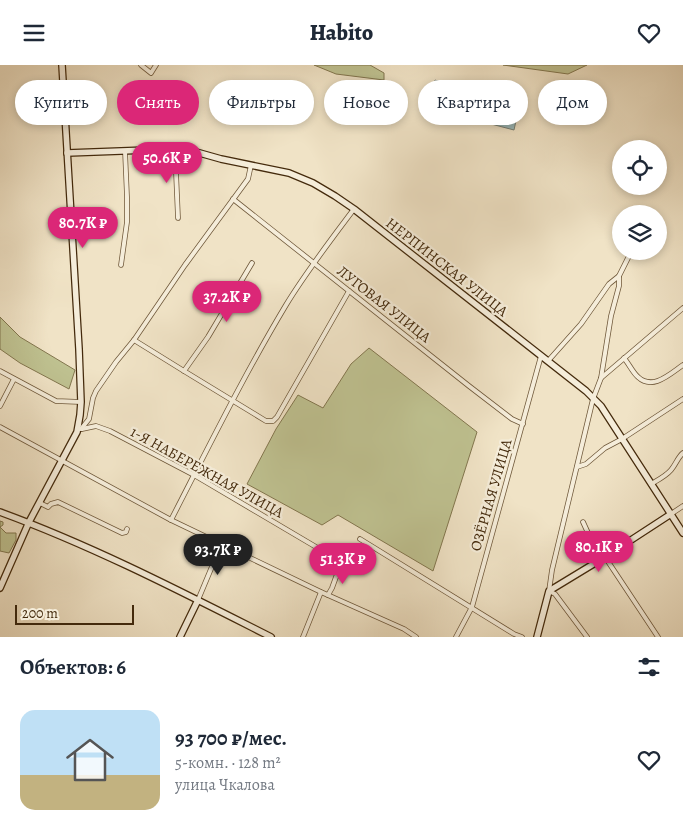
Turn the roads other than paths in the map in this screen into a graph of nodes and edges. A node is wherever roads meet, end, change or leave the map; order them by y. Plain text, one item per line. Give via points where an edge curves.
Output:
1 (62, 65) edge
2 (141, 65) edge
3 (156, 65) edge
4 (176, 149) junction
5 (125, 151) junction
6 (67, 153) junction
7 (251, 165) junction
8 (232, 199) junction
9 (354, 209) junction
10 (178, 218) dead end
11 (627, 260) edge
12 (252, 263) dead end
13 (314, 263) junction
14 (121, 265) dead end
15 (619, 276) junction
16 (349, 291) junction
17 (683, 308) edge
18 (134, 340) junction
19 (541, 356) junction
20 (624, 358) junction
21 (548, 361) junction
22 (683, 365) edge
23 (0, 371) edge
24 (184, 371) junction
25 (601, 378) junction
26 (14, 379) junction
27 (593, 399) junction
28 (683, 399) edge
29 (232, 400) junction
30 (81, 402) junction
31 (0, 406) edge
32 (522, 424) junction
33 (0, 427) edge
34 (80, 430) junction
35 (622, 439) junction
36 (683, 453) edge
37 (63, 461) junction
38 (577, 467) junction
39 (194, 475) junction
40 (651, 484) junction
41 (40, 503) junction
42 (683, 506) edge
43 (0, 512) edge
44 (671, 515) junction
45 (171, 520) junction
46 (29, 522) junction
47 (583, 522) dead end
48 (127, 529) dead end
49 (683, 533) edge
50 (360, 539) dead end
51 (221, 545) junction
52 (605, 557) junction
53 (0, 588) edge
54 (549, 591) junction
55 (321, 592) junction
56 (328, 595) junction
57 (198, 600) junction
58 (472, 607) junction
59 (180, 637) edge
60 (271, 637) edge
61 (302, 637) edge
62 (416, 637) edge
63 (456, 637) edge
64 (522, 637) edge
65 (536, 637) edge
66 (587, 637) edge
67 (658, 637) edge

1 - 6 main road
2 - 3 street via 151,73
4 - 5 main road, НЕРПИНСКАЯ УЛИЦА
4 - 7 main road, НЕРПИНСКАЯ УЛИЦА
4 - 10 street
5 - 6 main road, НЕРПИНСКАЯ УЛИЦА
5 - 14 street via 128,197
6 - 30 main road
7 - 8 street via 248,179
7 - 9 main road, НЕРПИНСКАЯ УЛИЦА via 290,173 313,183
8 - 13 street, ЛУГОВАЯ УЛИЦА
8 - 18 street
9 - 13 street
9 - 19 main road, НЕРПИНСКАЯ УЛИЦА
11 - 15 street
12 - 24 street
13 - 16 street, ЛУГОВАЯ УЛИЦА
13 - 29 street
15 - 21 street via 609,284 581,324
15 - 25 street
16 - 29 street via 273,421 266,421
16 - 32 street, ЛУГОВАЯ УЛИЦА
17 - 20 street
18 - 24 street
18 - 34 street via 96,391 89,419
19 - 21 main road, НЕРПИНСКАЯ УЛИЦА
19 - 32 street, ОЗЁРНАЯ УЛИЦА
20 - 22 street via 638,378 648,383 658,382
20 - 25 street
21 - 27 main road, НЕРПИНСКАЯ УЛИЦА
23 - 26 street
24 - 29 street
25 - 27 street
26 - 30 street via 56,401
26 - 31 street
27 - 35 main road, НЕРПИНСКАЯ УЛИЦА
27 - 38 street
28 - 35 street
29 - 39 street
30 - 34 main road
32 - 58 street, ОЗЁРНАЯ УЛИЦА
33 - 37 street
34 - 37 main road
34 - 39 street, 1-Я НАБЕРЕЖНАЯ УЛИЦА via 96,426 110,431
35 - 38 street
35 - 40 main road, НЕРПИНСКАЯ УЛИЦА
36 - 40 street via 669,472
37 - 41 main road
37 - 45 street
38 - 54 street
39 - 45 street
39 - 56 street, 1-Я НАБЕРЕЖНАЯ УЛИЦА via 333,557 340,566
40 - 44 main road, НЕРПИНСКАЯ УЛИЦА
41 - 46 main road
41 - 48 street via 48,507 58,502 122,533
42 - 44 street
43 - 46 main road
44 - 49 main road, НЕРПИНСКАЯ УЛИЦА
44 - 52 main road
45 - 51 street
46 - 53 main road
46 - 57 main road
47 - 52 street
50 - 58 street
51 - 55 street
51 - 57 street
52 - 54 main road
52 - 67 street
54 - 65 main road
54 - 66 street via 555,594
55 - 56 street
55 - 61 street
56 - 62 street
57 - 59 main road
57 - 60 main road
58 - 63 street, ОЗЁРНАЯ УЛИЦА
58 - 64 street

